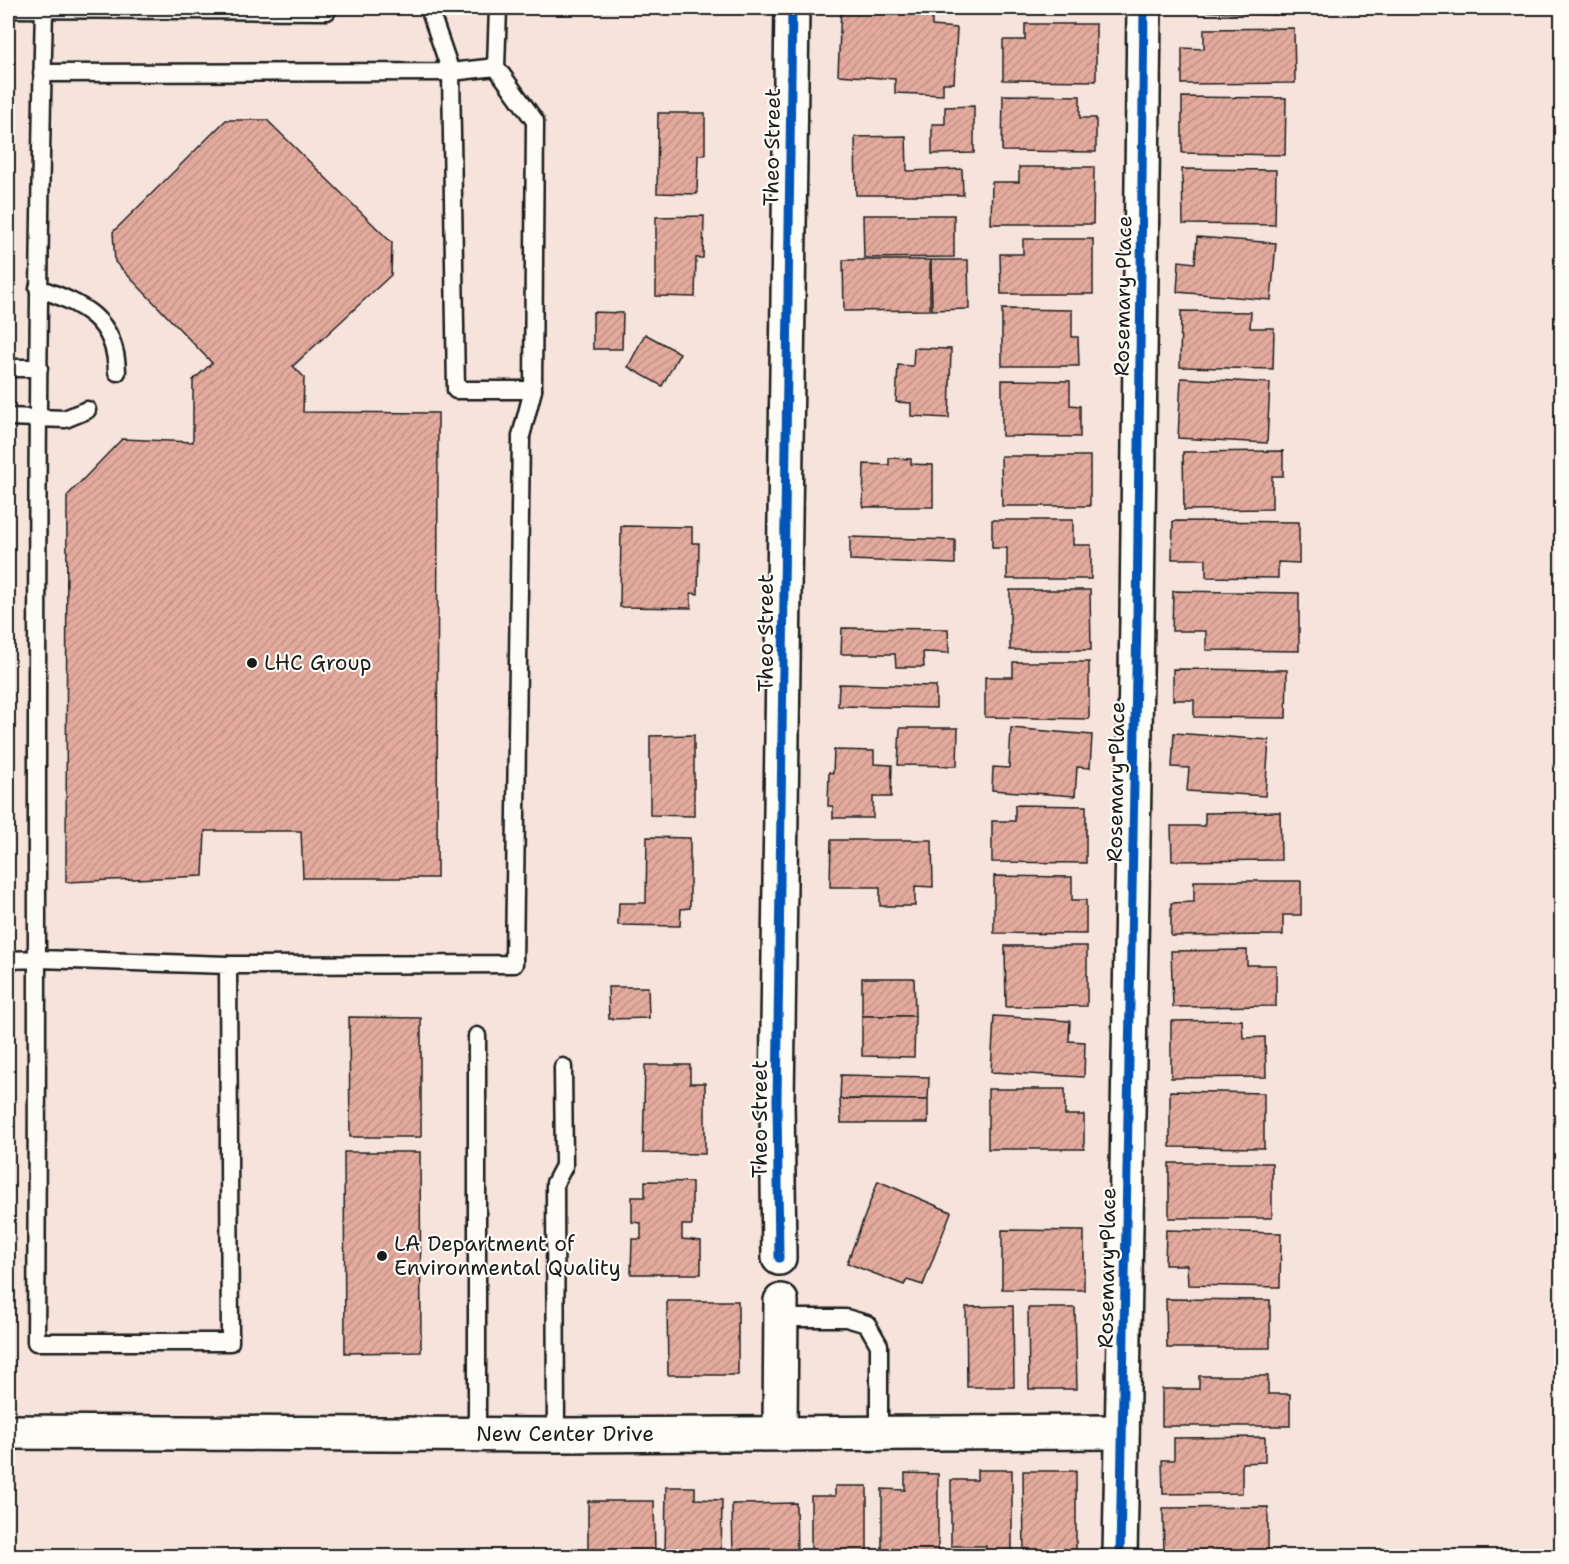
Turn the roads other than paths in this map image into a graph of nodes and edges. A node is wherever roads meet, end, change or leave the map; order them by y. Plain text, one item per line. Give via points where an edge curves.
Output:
1 (327, 8) edge
2 (429, 8) edge
3 (498, 8) edge
4 (792, 8) edge
5 (1144, 8) edge
6 (8, 9) edge
7 (44, 9) junction
8 (496, 67) junction
9 (451, 72) junction
10 (42, 73) junction
11 (38, 288) junction
12 (8, 368) edge
13 (39, 368) junction
14 (117, 372) dead end
15 (533, 390) junction
16 (87, 410) dead end
17 (8, 417) edge
18 (39, 417) junction
19 (39, 959) junction
20 (8, 960) edge
21 (228, 965) junction
22 (477, 1036) dead end
23 (563, 1067) dead end
24 (779, 1258) dead end
25 (781, 1309) joint
26 (8, 1432) edge
27 (780, 1432) junction
28 (879, 1432) junction
29 (1122, 1432) junction
30 (477, 1435) junction
31 (556, 1435) junction
32 (1120, 1557) edge

1 - 7 lane
2 - 9 lane
3 - 8 lane
4 - 24 street, Theo Street via 777,1101
5 - 29 street, Rosemary Place
6 - 7 lane
7 - 10 lane
8 - 9 lane
8 - 15 lane via 535,121
9 - 10 lane
9 - 15 lane via 456,390
10 - 11 lane
11 - 13 lane
11 - 14 lane via 76,302 103,322 117,354
12 - 13 lane
13 - 18 lane
15 - 21 lane via 521,436 514,964
16 - 18 lane via 65,419
17 - 18 lane
18 - 19 lane
19 - 20 lane
19 - 21 lane
19 - 21 lane via 36,1342 230,1342
22 - 30 lane
23 - 31 lane via 564,1166 555,1183
25 - 27 street
25 - 28 lane via 867,1324 879,1345
26 - 30 street, New Center Drive
27 - 28 street, New Center Drive
27 - 31 street, New Center Drive
28 - 29 street, New Center Drive
29 - 32 street, Rosemary Place
30 - 31 street, New Center Drive

